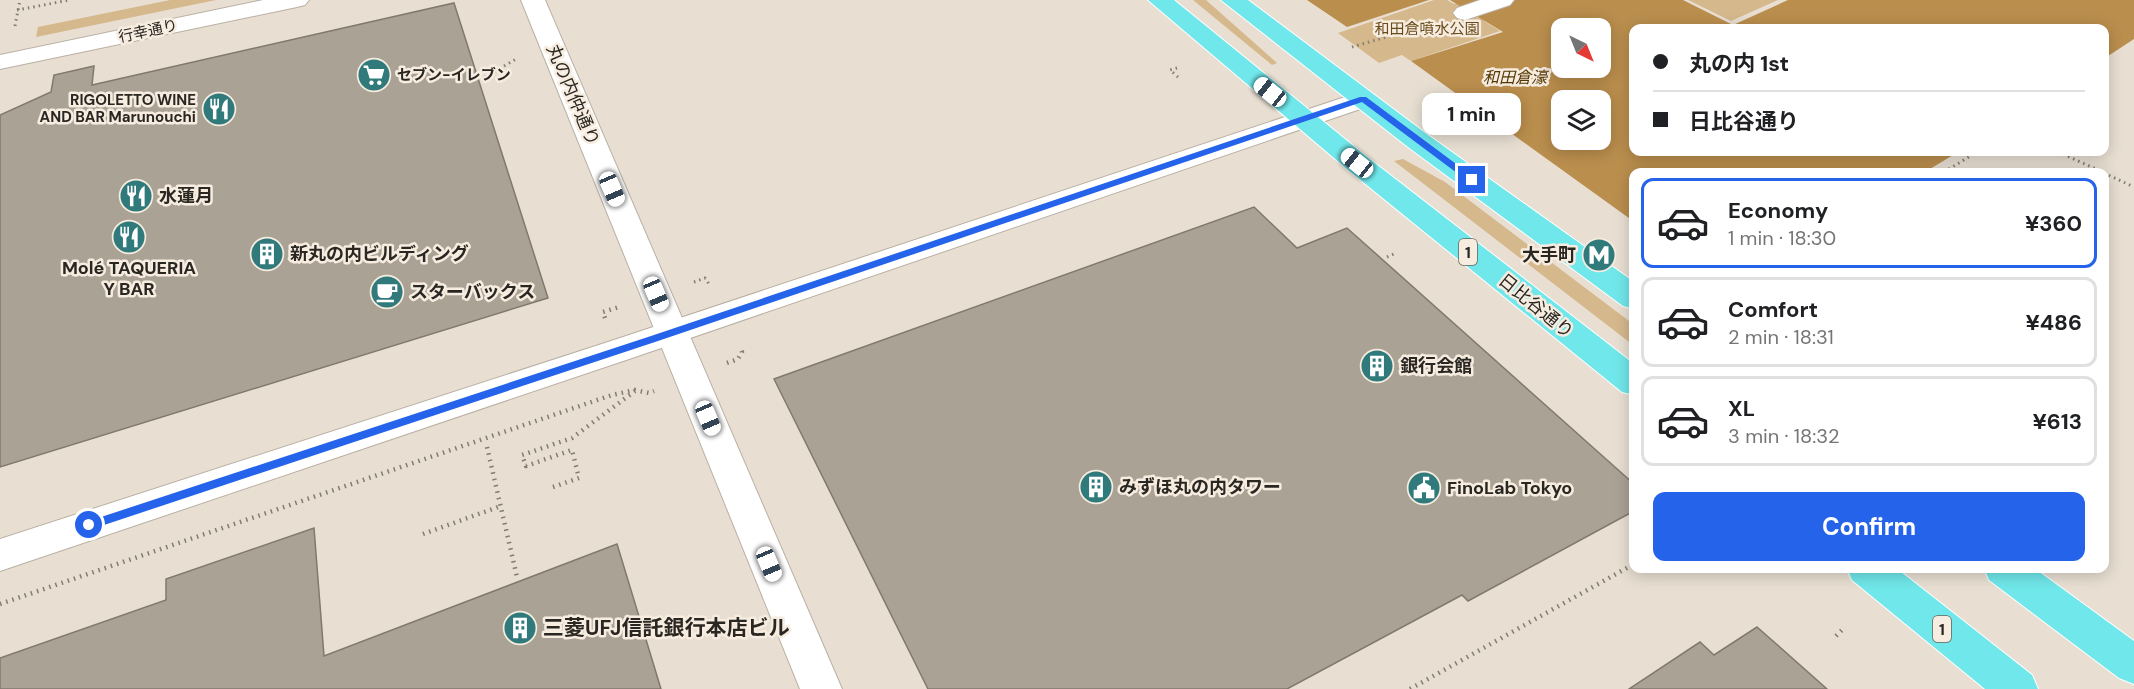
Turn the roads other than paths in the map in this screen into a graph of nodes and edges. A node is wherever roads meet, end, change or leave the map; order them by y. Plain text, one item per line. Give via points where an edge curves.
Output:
1 (297, 0) edge
2 (533, 0) edge
3 (1160, 0) edge
4 (1233, 0) edge
5 (1502, 0) edge
6 (1465, 13) road end
7 (0, 62) edge
8 (1363, 99) junction
9 (1304, 119) junction
10 (1629, 294) edge
11 (672, 333) junction
12 (1629, 379) edge
13 (0, 555) edge
14 (1872, 573) edge
15 (2010, 573) edge
16 (2134, 665) edge
17 (821, 689) edge
18 (2017, 689) edge

1 - 7 street, 行幸通り
2 - 11 street, 丸の内仲通り
3 - 9 highway, 日比谷通り / 1
4 - 8 highway
5 - 6 street
8 - 9 street
8 - 10 highway
9 - 11 street
9 - 12 highway, 日比谷通り / 1
11 - 13 street
11 - 17 street, 丸の内仲通り
14 - 18 highway, 1
15 - 16 highway

